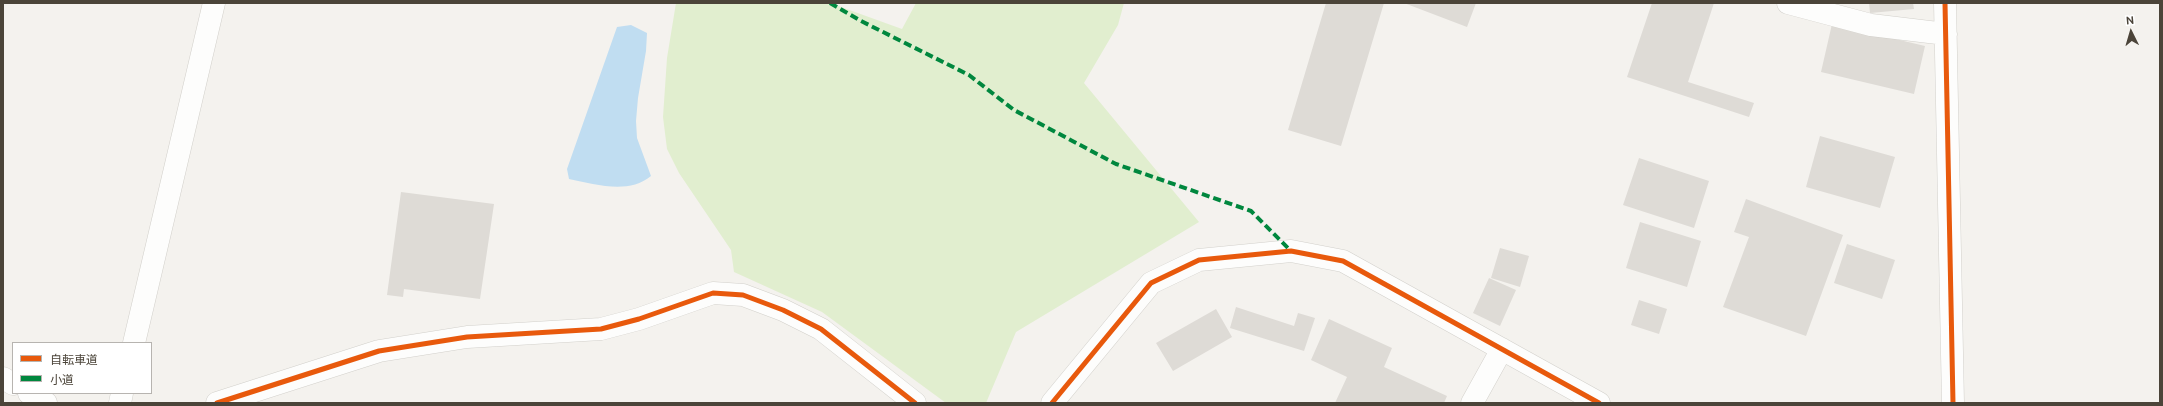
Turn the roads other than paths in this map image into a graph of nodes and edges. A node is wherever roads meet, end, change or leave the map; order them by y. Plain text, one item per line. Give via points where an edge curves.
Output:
1 (214, 3) edge
2 (1788, 3) edge
3 (1945, 3) edge
4 (1946, 34) junction
5 (134, 342) edge
6 (1502, 349) junction
7 (3, 378) edge
8 (12, 383) edge
9 (31, 394) edge
10 (46, 403) edge
11 (217, 403) edge
12 (915, 403) edge
13 (1052, 403) edge
14 (1472, 403) edge
15 (1599, 403) edge
16 (1954, 403) edge

1 - 5 street
2 - 4 street via 1871,25
3 - 4 street
4 - 16 street
6 - 13 street via 1343,261 1292,251 1198,260 1150,283
6 - 14 street
6 - 15 street
7 - 8 street
9 - 10 street
11 - 12 street via 379,351 467,337 601,329 639,319 713,293 742,295 783,310 821,329

